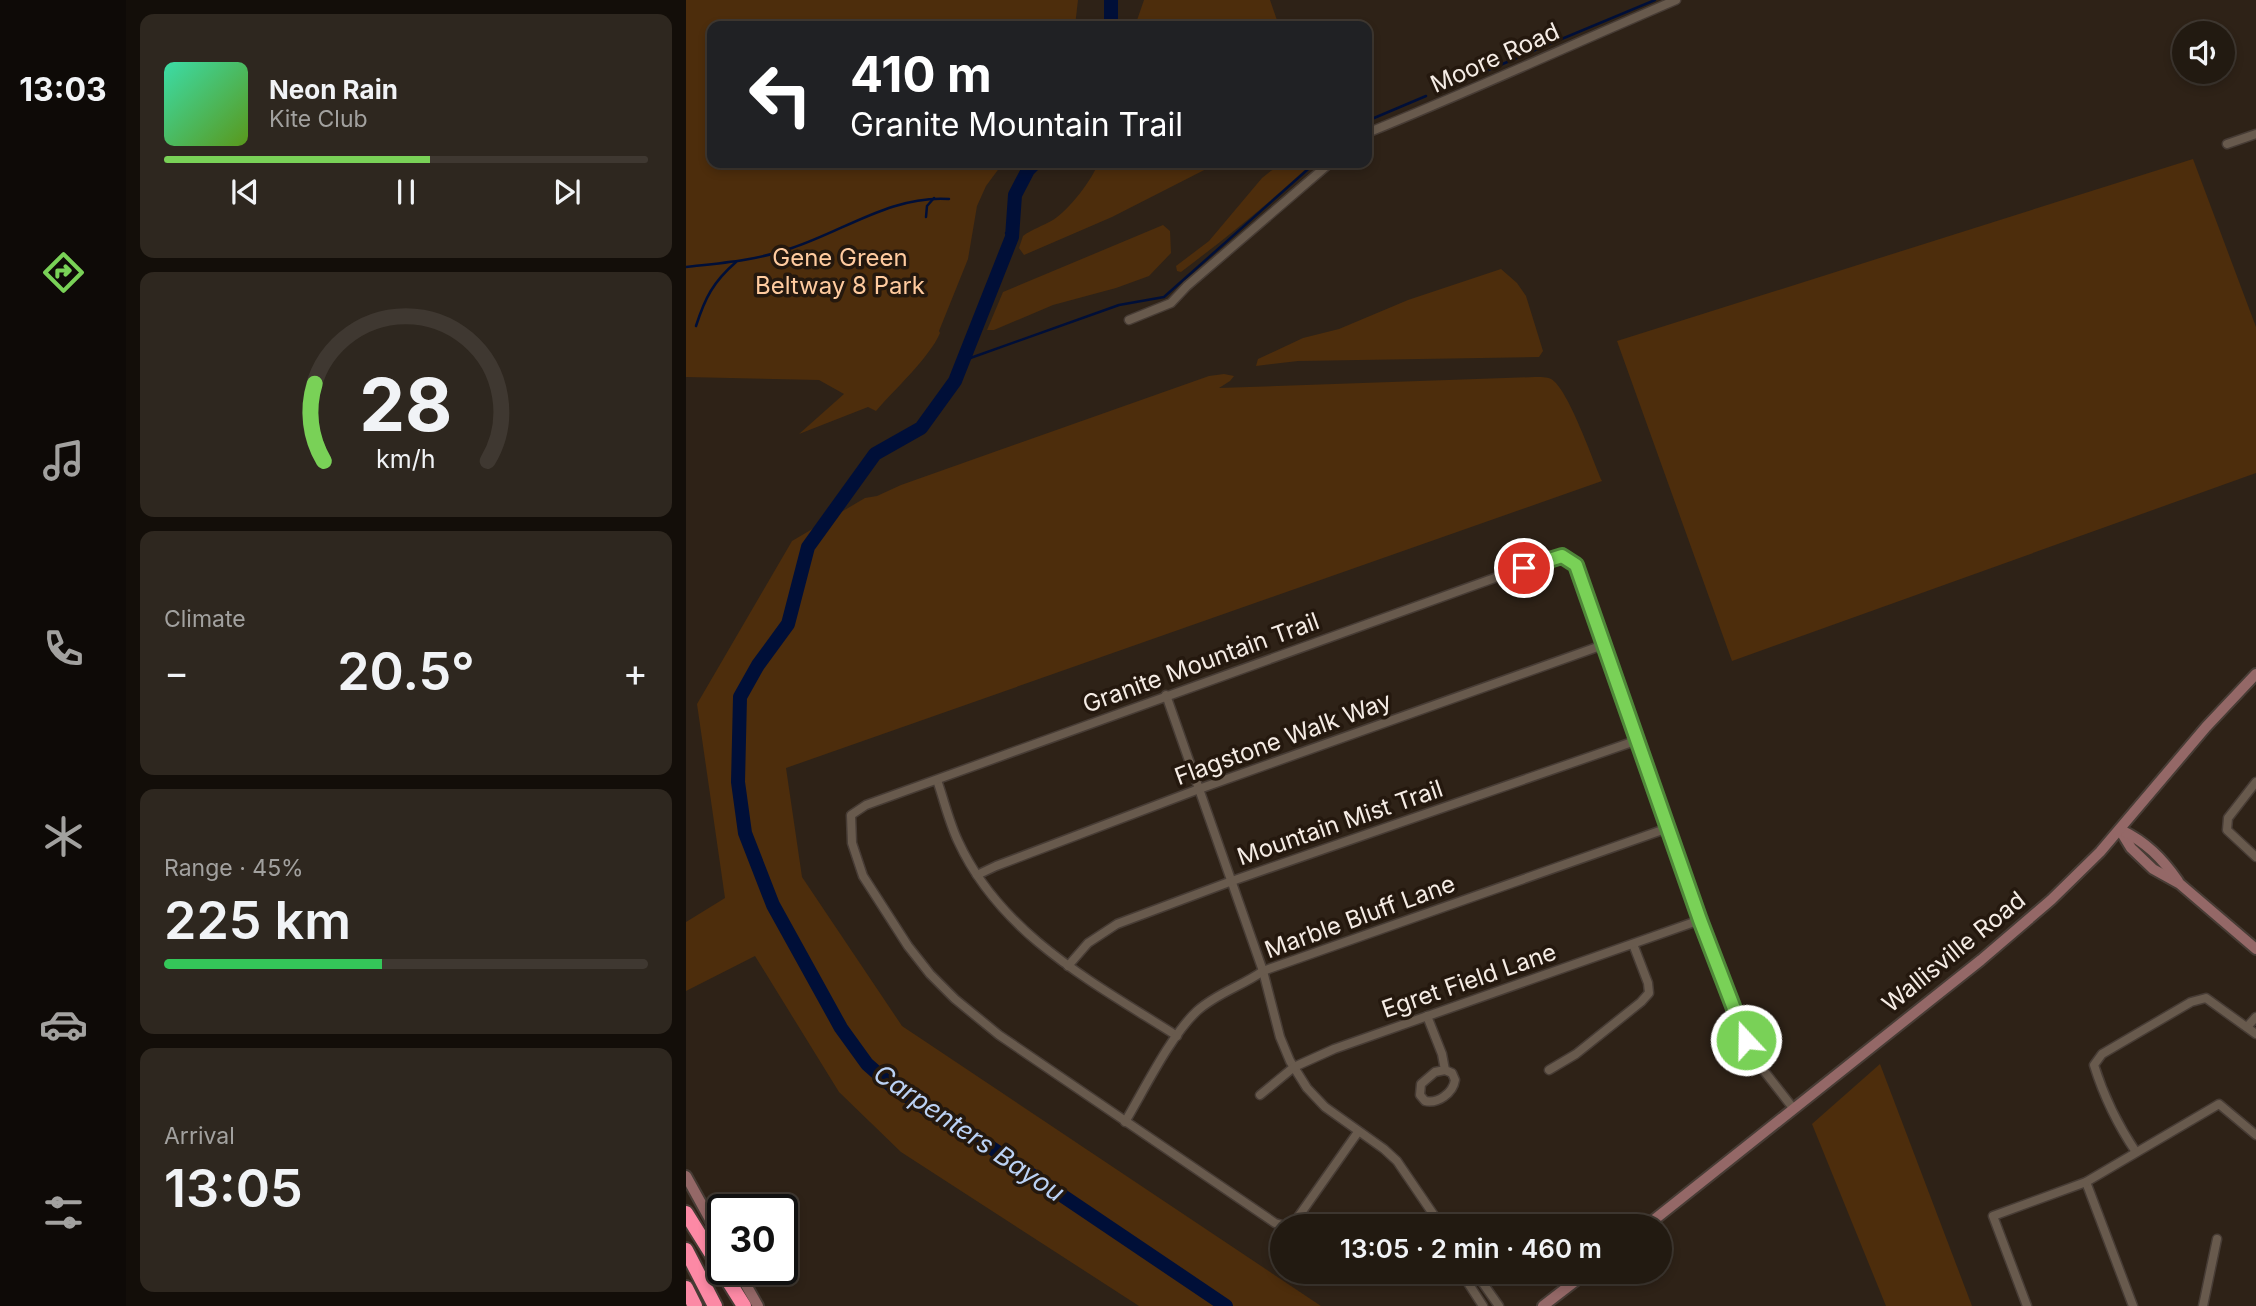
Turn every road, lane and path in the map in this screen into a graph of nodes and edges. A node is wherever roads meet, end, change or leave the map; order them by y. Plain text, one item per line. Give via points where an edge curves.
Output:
1 (1676, 0) edge
2 (1372, 131) edge
3 (2256, 134) edge
4 (2227, 145) dead end
5 (1323, 168) edge
6 (1129, 320) dead end
7 (1604, 645) junction
8 (2256, 674) edge
9 (1166, 695) junction
10 (1638, 740) junction
11 (937, 780) junction
12 (2256, 782) edge
13 (1199, 789) junction
14 (1668, 828) junction
15 (2120, 830) junction
16 (2256, 857) edge
17 (977, 875) junction
18 (1232, 881) junction
19 (1700, 920) junction
20 (1633, 944) junction
21 (2256, 949) edge
22 (1069, 966) junction
23 (1263, 971) junction
24 (1427, 1016) junction
25 (2256, 1017) edge
26 (2248, 1027) junction
27 (2256, 1034) edge
28 (1177, 1036) junction
29 (1294, 1068) junction
30 (1445, 1070) junction
31 (1549, 1070) dead end
32 (1260, 1096) dead end
33 (1793, 1108) junction
34 (1125, 1122) junction
35 (1358, 1132) junction
36 (2256, 1135) edge
37 (2136, 1152) junction
38 (686, 1176) edge
39 (2086, 1182) junction
40 (686, 1213) edge
41 (707, 1214) edge
42 (1432, 1214) edge
43 (1661, 1214) edge
44 (2217, 1239) dead end
45 (686, 1250) edge
46 (1469, 1284) edge
47 (1484, 1284) edge
48 (1571, 1284) edge
49 (746, 1285) edge
50 (686, 1288) edge
51 (695, 1306) edge
52 (715, 1306) edge
53 (744, 1306) edge
54 (758, 1306) edge
55 (1483, 1306) edge
56 (1500, 1306) edge
57 (1543, 1306) edge
58 (2027, 1306) edge
59 (2133, 1306) edge
60 (2203, 1306) edge

1 - 2 street, Moore Road
3 - 4 street
5 - 6 street via 1171,303
7 - 9 street, Granite Mountain Trail via 1576,565 1562,556
7 - 10 street
7 - 13 street, Flagstone Walk Way
8 - 15 main road, Wallisville Road
9 - 11 street, Granite Mountain Trail
9 - 13 street
10 - 14 street
10 - 18 street, Mountain Mist Trail
11 - 17 street via 957,840
11 - 34 street, Granite Mountain Trail via 866,805 851,815 852,843 863,876 930,974 975,1017
12 - 16 street via 2228,818 2227,830
13 - 17 street, Flagstone Walk Way
13 - 18 street
14 - 19 street
14 - 23 street, Marble Bluff Lane
15 - 21 main road via 2140,839 2180,884
15 - 33 main road, Wallisville Road via 2051,900 1979,962
17 - 22 street via 1015,923
18 - 22 street, Mountain Mist Trail via 1110,928 1088,943
18 - 23 street
19 - 20 street, Egret Field Lane
19 - 33 street via 1746,1040
20 - 24 street, Egret Field Lane
20 - 31 street via 1649,993 1576,1054
22 - 28 street
23 - 28 street, Marble Bluff Lane via 1216,996
23 - 29 street via 1280,1037
24 - 29 street, Egret Field Lane
24 - 30 street
25 - 26 street
26 - 27 street
26 - 37 street via 2206,998 2191,1002 2102,1054 2094,1065 2100,1085
28 - 34 street, Marble Bluff Lane
29 - 32 street, Egret Field Lane
29 - 35 street via 1321,1103
30 - 30 street via 1454,1077 1454,1087 1435,1102 1425,1101 1421,1084
33 - 43 main road, Wallisville Road
34 - 35 street via 1275,1223 1289,1225
35 - 42 street via 1396,1161
36 - 37 street via 2219,1104
37 - 39 street
38 - 41 main road
39 - 58 street via 1993,1216
39 - 59 street
40 - 53 highway
44 - 60 street
45 - 52 highway
46 - 55 street
47 - 56 street
48 - 57 main road
49 - 54 main road
50 - 51 highway

